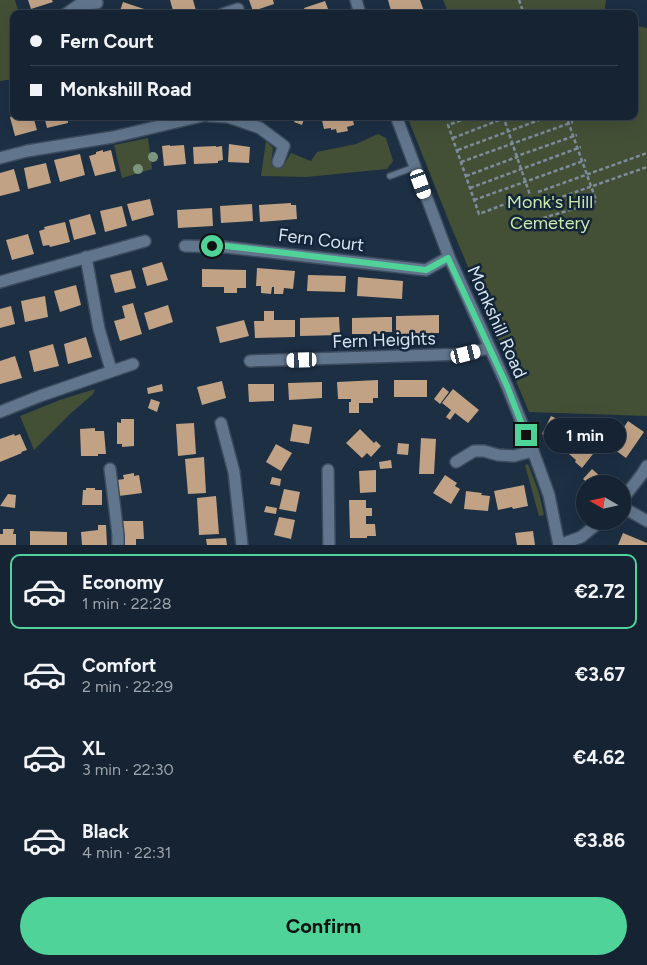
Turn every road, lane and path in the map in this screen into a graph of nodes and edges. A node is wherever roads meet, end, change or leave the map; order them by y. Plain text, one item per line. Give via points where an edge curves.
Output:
1 (79, 2) edge
2 (97, 4) dead end
3 (185, 120) edge
4 (237, 120) edge
5 (397, 120) edge
6 (462, 120) edge
7 (498, 120) edge
8 (504, 120) edge
9 (540, 120) edge
10 (568, 120) edge
11 (573, 122) dead end
12 (569, 124) junction
13 (508, 132) junction
14 (577, 135) dead end
15 (573, 136) junction
16 (453, 138) junction
17 (512, 144) junction
18 (579, 148) junction
19 (457, 150) junction
20 (647, 153) edge
21 (517, 157) junction
22 (0, 158) edge
23 (584, 161) junction
24 (278, 162) dead end
25 (461, 163) junction
26 (415, 167) junction
27 (647, 167) edge
28 (521, 170) junction
29 (587, 174) junction
30 (390, 176) dead end
31 (466, 176) junction
32 (526, 182) junction
33 (591, 187) junction
34 (470, 188) junction
35 (474, 200) junction
36 (513, 201) dead end
37 (537, 203) joint
38 (520, 206) dead end
39 (543, 218) dead end
40 (145, 241) dead end
41 (185, 246) dead end
42 (86, 257) junction
43 (448, 258) junction
44 (0, 282) edge
45 (489, 348) junction
46 (250, 361) dead end
47 (133, 364) dead end
48 (111, 370) junction
49 (0, 412) edge
50 (222, 423) dead end
51 (533, 451) junction
52 (456, 462) dead end
53 (647, 466) edge
54 (110, 469) dead end
55 (328, 470) dead end
56 (631, 488) edge
57 (631, 511) edge
58 (647, 521) edge
59 (590, 530) edge
60 (118, 545) edge
61 (242, 545) edge
62 (329, 545) edge
63 (559, 545) edge

1 - 2 street
3 - 22 street
4 - 24 street via 260,128 284,146
5 - 26 street, Monkshill Road
6 - 16 path via 448,125
7 - 16 path
8 - 13 path
9 - 13 path
10 - 12 path
11 - 12 path
12 - 15 path
12 - 17 path
13 - 17 path
13 - 19 path
14 - 15 path
15 - 18 path
15 - 21 path
16 - 19 path
17 - 21 path
17 - 25 path
18 - 23 path
18 - 28 path
19 - 25 path
20 - 29 path
21 - 28 path
21 - 31 path
23 - 29 path
23 - 32 path
25 - 31 path
26 - 30 lane
26 - 43 street, Monkshill Road
27 - 33 path
28 - 32 path
28 - 34 path
29 - 32 path via 532,194
29 - 33 path
31 - 34 path
32 - 35 path
33 - 37 path
33 - 39 path via 596,200 594,203
34 - 35 path
35 - 36 path via 479,214
37 - 38 lane
40 - 42 street
41 - 43 street, Fern Court via 226,246 426,270
42 - 44 street
42 - 48 street via 99,329
43 - 45 street, Monkshill Road
45 - 46 street, Fern Heights via 466,354
45 - 51 street, Monkshill Road
47 - 48 street
48 - 49 street
50 - 61 street via 234,472
51 - 52 street via 514,456 474,451
51 - 63 street, Monkshill Road via 549,495
53 - 56 street
54 - 60 street
55 - 62 street
57 - 58 street
59 - 63 street

